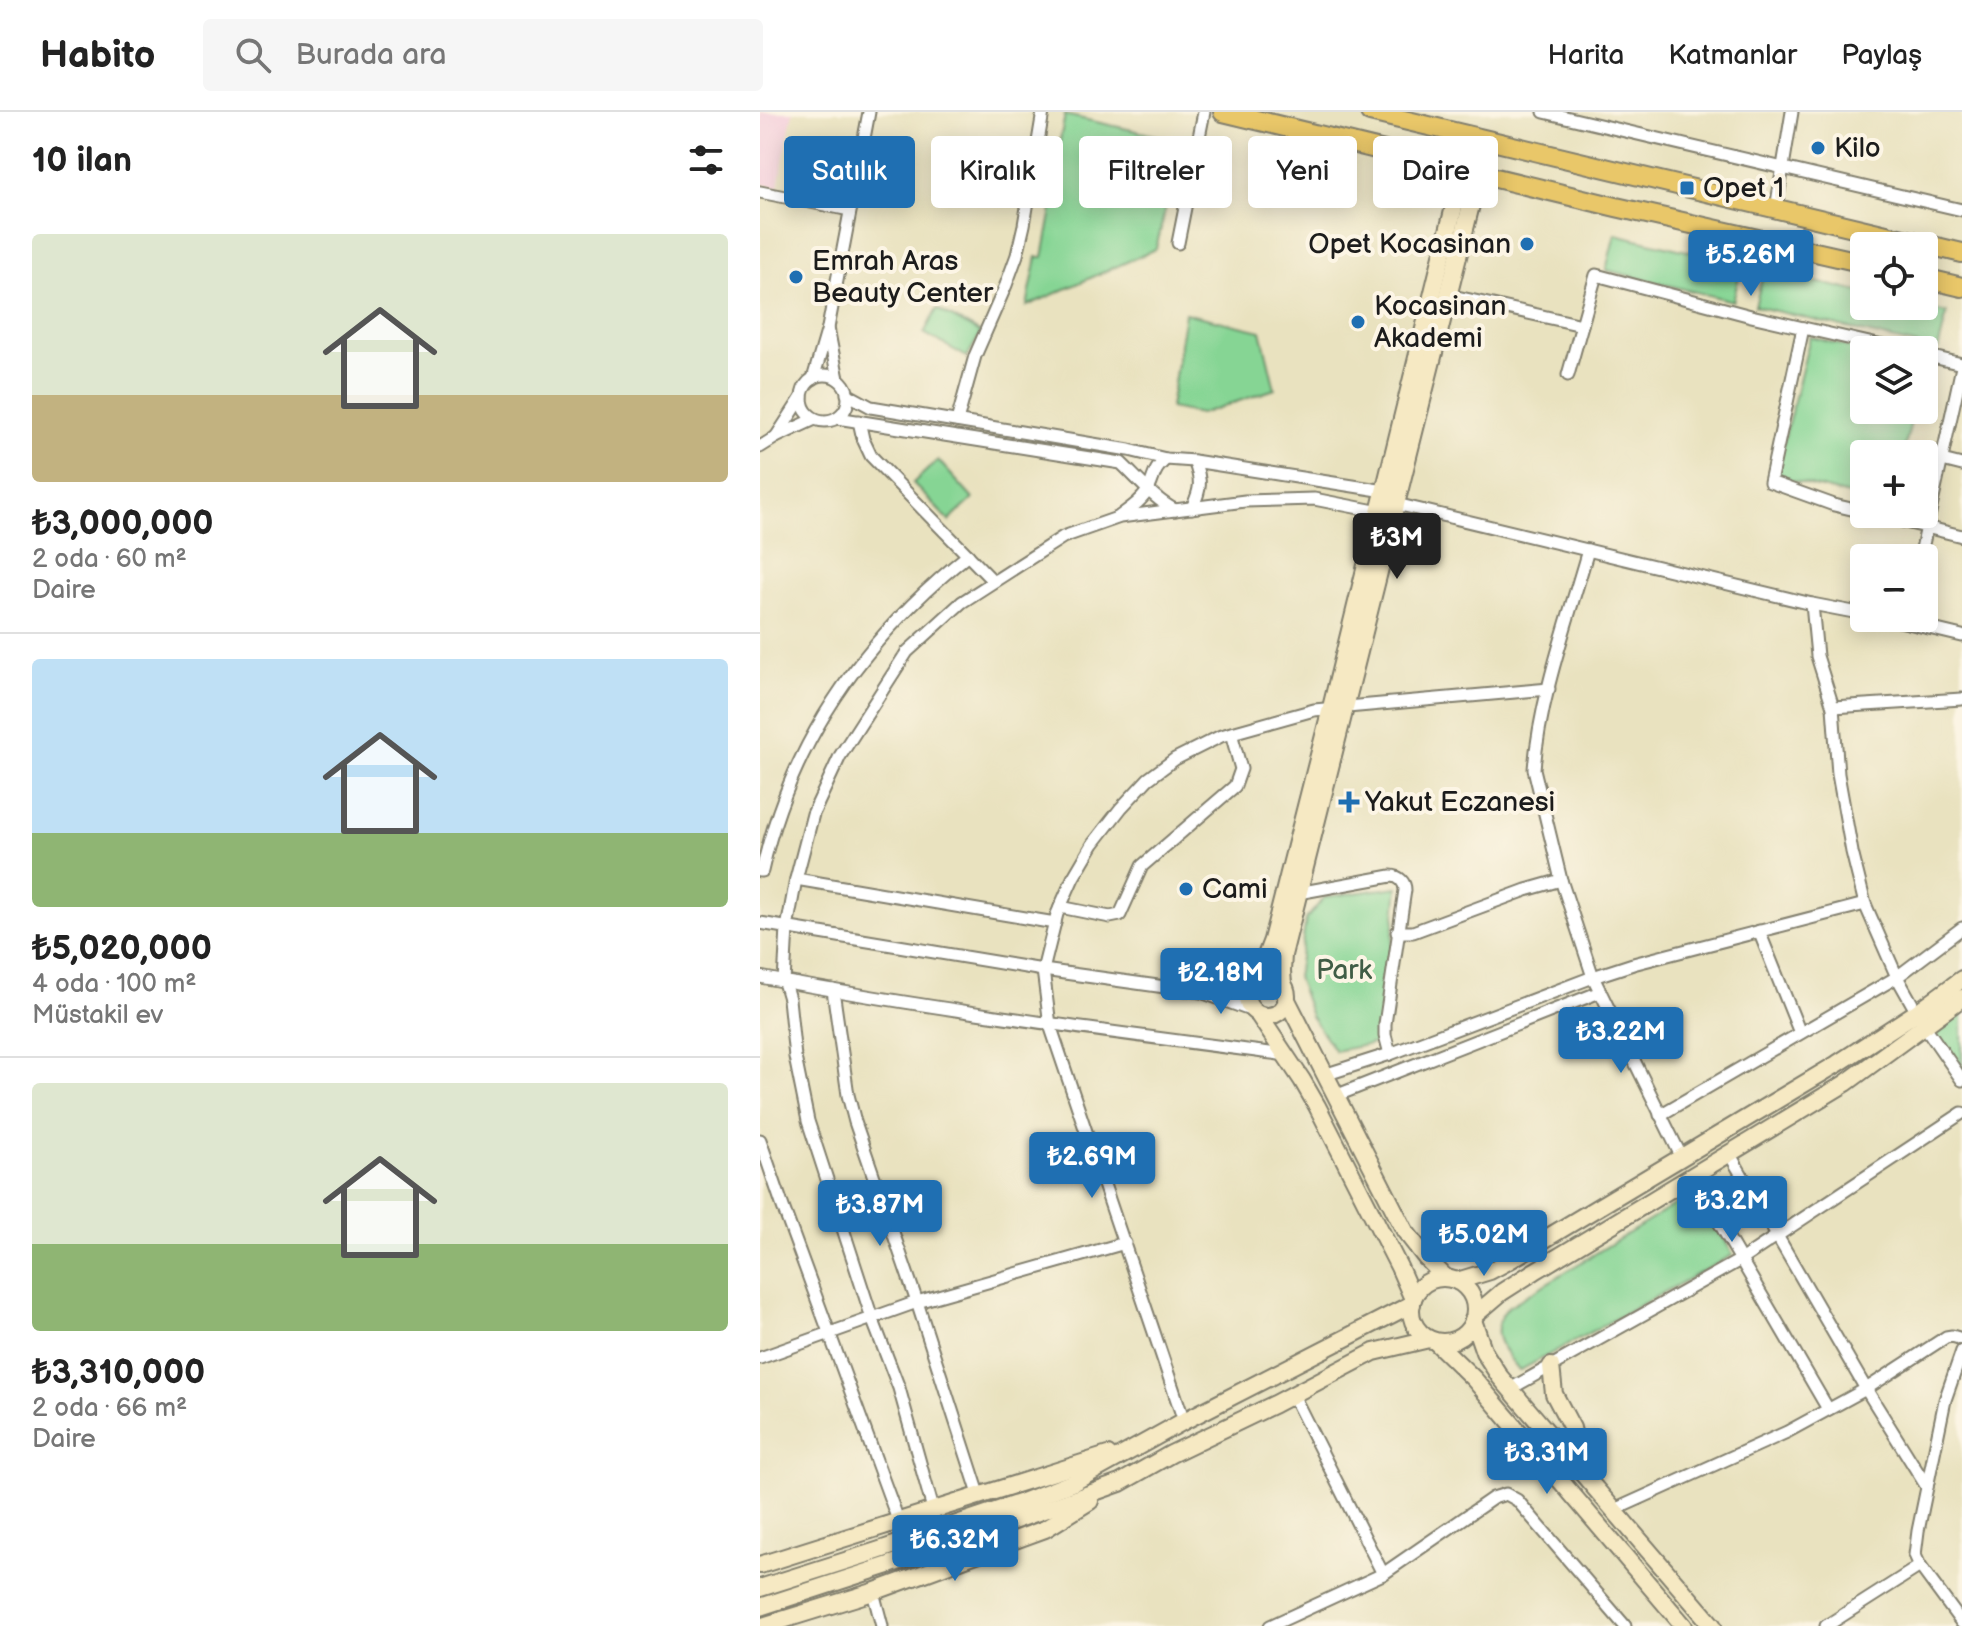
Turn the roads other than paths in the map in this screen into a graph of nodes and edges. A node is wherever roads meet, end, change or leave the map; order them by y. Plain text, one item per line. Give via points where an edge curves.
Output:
1 (869, 112) edge
2 (1043, 112) edge
3 (1204, 112) edge
4 (1223, 112) edge
5 (1370, 112) edge
6 (1544, 112) edge
7 (1792, 112) edge
8 (1373, 148) edge
9 (1783, 168) junction
10 (1498, 178) edge
11 (760, 192) edge
12 (1462, 208) edge
13 (1464, 208) edge
14 (1776, 209) junction
15 (850, 210) junction
16 (1962, 210) edge
17 (1178, 243) dead end
18 (1962, 253) edge
19 (1850, 260) edge
20 (1938, 281) edge
21 (1962, 287) edge
22 (1448, 295) junction
23 (1582, 325) junction
24 (828, 328) junction
25 (1803, 328) junction
26 (1850, 339) edge
27 (1938, 359) edge
28 (1962, 366) edge
29 (1568, 375) dead end
30 (813, 379) junction
31 (838, 379) junction
32 (847, 394) junction
33 (802, 397) junction
34 (837, 418) junction
35 (815, 419) junction
36 (859, 421) junction
37 (957, 421) junction
38 (776, 437) junction
39 (760, 447) edge
40 (1166, 459) junction
41 (1942, 460) junction
42 (1194, 461) junction
43 (1962, 465) edge
44 (1938, 478) edge
45 (1149, 489) junction
46 (1390, 498) junction
47 (1192, 508) junction
48 (1850, 509) edge
49 (1176, 511) junction
50 (1380, 512) junction
51 (1120, 517) junction
52 (1931, 528) edge
53 (1962, 536) edge
54 (1588, 550) junction
55 (968, 555) junction
56 (993, 581) junction
57 (1812, 604) junction
58 (1850, 611) edge
59 (1938, 629) edge
60 (1962, 636) edge
61 (1549, 689) junction
62 (1962, 699) edge
63 (1833, 707) junction
64 (1338, 708) junction
65 (1231, 733) junction
66 (760, 871) edge
67 (796, 879) junction
68 (1561, 880) junction
69 (1298, 893) junction
70 (1865, 904) junction
71 (1060, 907) junction
72 (760, 923) edge
73 (1055, 923) junction
74 (787, 928) junction
75 (1962, 928) edge
76 (1759, 931) junction
77 (1397, 932) junction
78 (1043, 970) junction
79 (760, 977) edge
80 (1593, 977) junction
81 (1897, 977) junction
82 (1962, 979) edge
83 (1255, 980) junction
84 (784, 982) junction
85 (833, 990) junction
86 (1201, 992) junction
87 (1285, 992) junction
88 (1600, 992) junction
89 (1962, 998) edge
90 (1256, 1012) junction
91 (1920, 1019) junction
92 (1050, 1025) junction
93 (1800, 1033) junction
94 (1390, 1054) junction
95 (1286, 1055) junction
96 (1324, 1075) junction
97 (1962, 1080) edge
98 (1335, 1096) junction
99 (1962, 1113) edge
100 (1660, 1115) junction
101 (760, 1140) edge
102 (1729, 1153) junction
103 (1682, 1158) junction
104 (1692, 1176) junction
105 (1777, 1236) junction
106 (1125, 1243) junction
107 (1742, 1259) junction
108 (1452, 1279) junction
109 (1412, 1301) junction
110 (917, 1302) junction
111 (872, 1318) junction
112 (1474, 1318) junction
113 (829, 1334) junction
114 (1962, 1339) edge
115 (1432, 1340) junction
116 (760, 1358) edge
117 (1960, 1360) edge
118 (1551, 1366) junction
119 (1510, 1389) junction
120 (1866, 1389) junction
121 (1293, 1395) junction
122 (1828, 1409) junction
123 (1184, 1421) junction
124 (1140, 1445) junction
125 (1582, 1473) junction
126 (1120, 1483) junction
127 (1927, 1487) junction
128 (979, 1494) junction
129 (933, 1509) junction
130 (1614, 1510) junction
131 (898, 1520) junction
132 (760, 1565) edge
133 (1920, 1566) junction
134 (1383, 1574) junction
135 (760, 1588) edge
136 (873, 1592) junction
137 (760, 1607) edge
138 (1962, 1623) edge
139 (763, 1626) edge
140 (882, 1626) edge
141 (1270, 1626) edge
142 (1625, 1626) edge
143 (1684, 1626) edge
144 (1713, 1626) edge
145 (1826, 1626) edge

1 - 15 street
2 - 37 street via 1017,255 975,356
3 - 17 street
4 - 8 main road
5 - 14 main road
6 - 9 street
7 - 9 street
9 - 14 street
9 - 16 street
10 - 19 main road
11 - 15 street
12 - 46 street
13 - 22 street
14 - 18 main road
15 - 24 street
20 - 21 main road
22 - 23 street
22 - 46 street
23 - 25 street via 1596,275
23 - 29 street
24 - 30 street
24 - 31 street
25 - 26 street
25 - 48 street via 1770,482
27 - 28 street
28 - 41 street
30 - 31 street
30 - 33 street
31 - 32 street
32 - 34 street
32 - 37 street via 871,407
33 - 35 street
33 - 38 street
34 - 35 street
34 - 36 street
35 - 38 street
36 - 45 street via 1121,463
36 - 55 street via 871,456
37 - 40 street
38 - 39 street
40 - 42 street
40 - 45 street via 1155,469
41 - 43 street
41 - 44 street
42 - 46 street
42 - 47 street via 1200,492
45 - 49 street
45 - 51 street
46 - 50 street
46 - 54 street
46 - 64 street
47 - 49 street
47 - 50 street via 1314,499
49 - 51 street
50 - 64 street
51 - 56 street via 1063,537
52 - 53 street
54 - 57 street
54 - 61 street
55 - 56 street
55 - 66 street via 896,619 846,681 791,779
56 - 67 street via 907,652 840,756 813,814
57 - 58 street
57 - 63 street via 1817,656
59 - 60 street
61 - 64 street
61 - 68 street via 1534,769
62 - 63 street
63 - 70 street via 1838,774
64 - 65 street
64 - 69 street
64 - 83 street via 1272,940
65 - 71 street via 1175,759 1136,791 1093,844
65 - 71 street via 1241,769 1238,781 1142,866 1120,915
67 - 73 street
67 - 74 street
68 - 77 street via 1413,932
68 - 80 street
69 - 77 street via 1398,877 1405,890
69 - 87 street via 1283,955
70 - 76 street
70 - 81 street
71 - 73 street
72 - 74 street
73 - 78 street
74 - 78 street
74 - 84 street
75 - 81 street
76 - 80 street
76 - 93 street
77 - 94 street via 1385,1024
78 - 86 street
78 - 92 street
79 - 84 street
80 - 88 street
80 - 94 street
81 - 91 street
81 - 93 street
82 - 91 street
83 - 86 street via 1232,990
83 - 87 street via 1273,977
83 - 90 street via 1247,994
84 - 85 street
84 - 111 street via 808,1121
85 - 92 street
85 - 110 street via 855,1122
86 - 90 street
87 - 90 street via 1285,1005 1276,1014
87 - 96 street
88 - 98 street
88 - 100 street
89 - 91 street
90 - 95 street
91 - 97 street
91 - 102 street via 1846,1083
91 - 103 street
92 - 95 street
92 - 106 street
93 - 100 street
94 - 96 street
95 - 109 street via 1317,1106
96 - 98 street
98 - 108 street via 1405,1231
99 - 105 street
100 - 103 street
101 - 113 street
102 - 104 street
102 - 105 street
103 - 108 street via 1490,1271
104 - 107 street
104 - 112 street via 1502,1292
105 - 107 street
105 - 120 street
106 - 110 street
106 - 123 street
107 - 118 street
107 - 122 street
108 - 109 street via 1426,1283
108 - 112 street via 1472,1295
109 - 115 street via 1412,1321
109 - 123 street
110 - 111 street
110 - 128 street
111 - 113 street
111 - 129 street via 899,1388
112 - 115 street via 1457,1339
112 - 119 street via 1484,1352
113 - 116 street
113 - 131 street
114 - 120 street via 1946,1337
115 - 121 street via 1374,1352
115 - 143 street via 1474,1379
117 - 127 street via 1945,1400
118 - 119 street
118 - 125 street via 1554,1394 1572,1428
119 - 125 street
120 - 122 street
120 - 127 street
121 - 126 street
121 - 134 street
122 - 130 street
123 - 124 street
124 - 128 street
124 - 135 street via 1074,1482 1022,1502
125 - 130 street
126 - 136 street via 1045,1529
126 - 137 street
127 - 133 street via 1916,1543
128 - 129 street
129 - 131 street
130 - 144 street
131 - 132 street
133 - 138 street
133 - 145 street
134 - 141 street
134 - 142 street via 1506,1494 1517,1500
136 - 139 street
136 - 140 street

